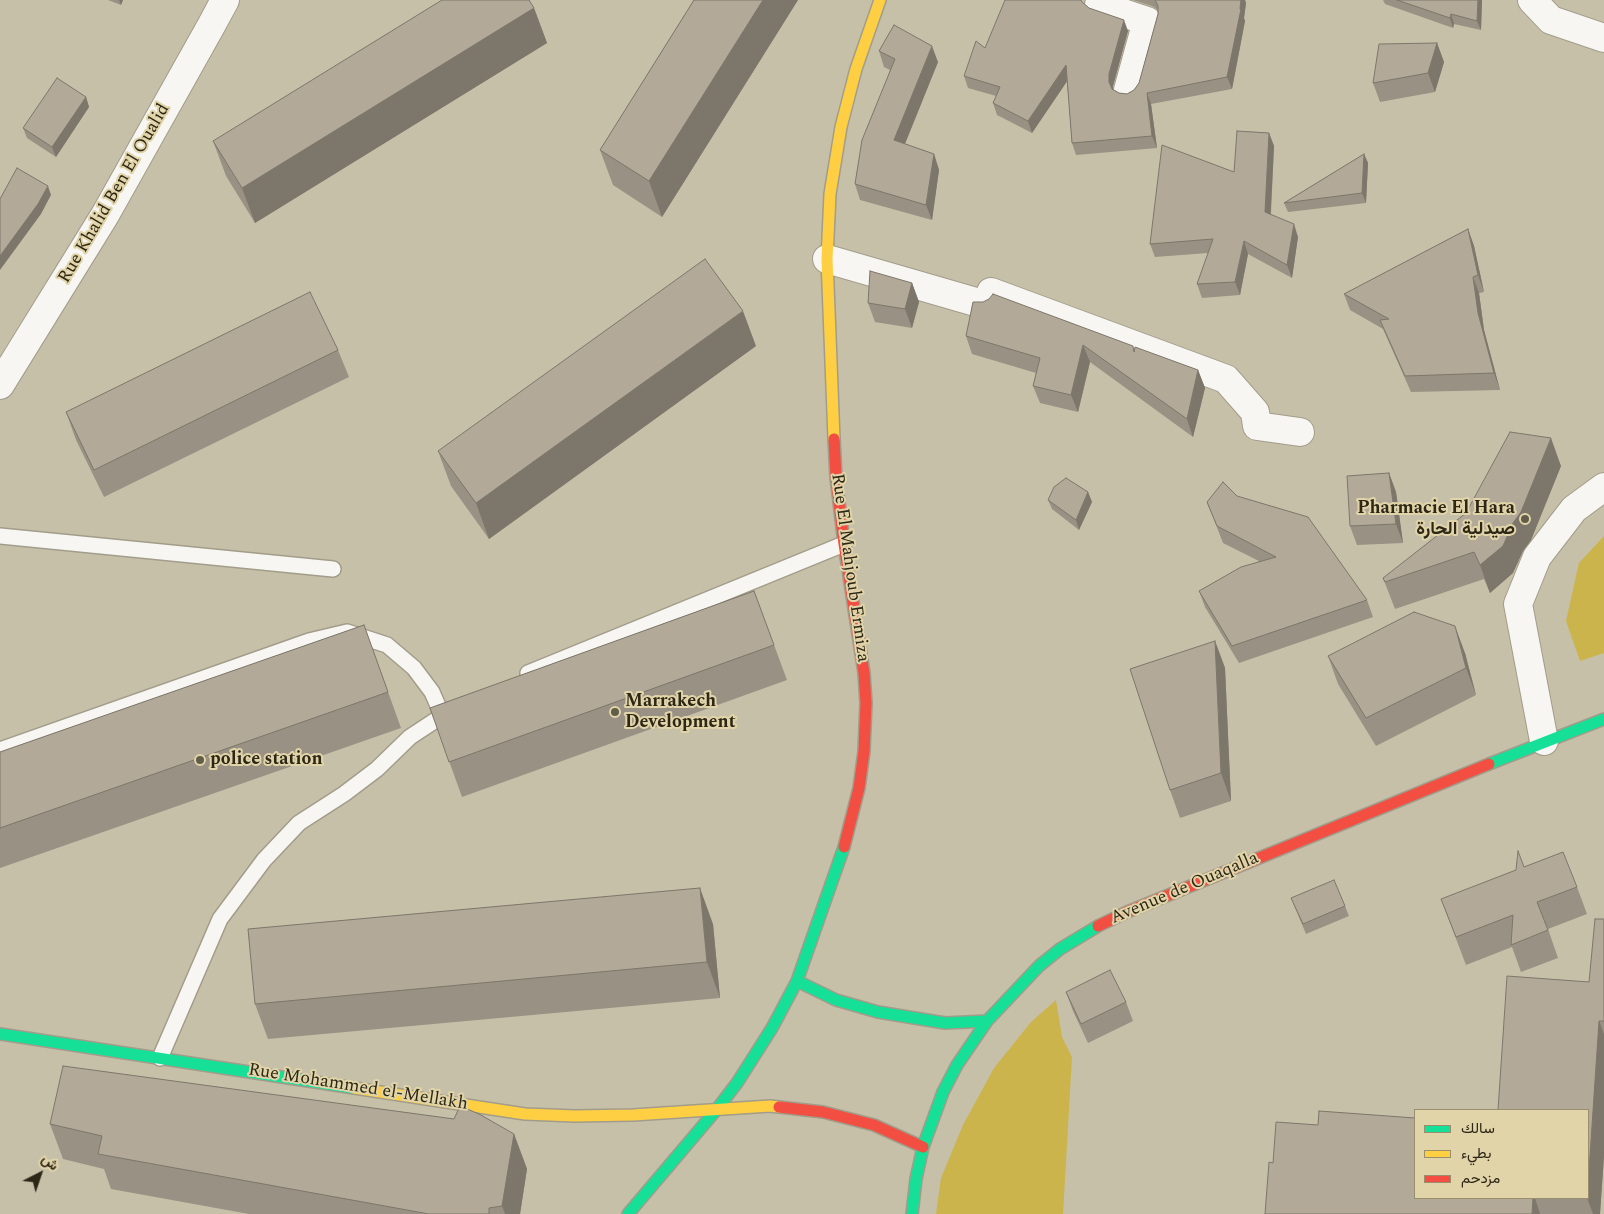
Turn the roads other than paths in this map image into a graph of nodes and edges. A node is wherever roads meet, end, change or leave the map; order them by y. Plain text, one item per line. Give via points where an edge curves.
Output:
1 (224, 0) edge
2 (880, 0) edge
3 (1102, 0) edge
4 (1532, 0) edge
5 (1604, 38) edge
6 (1128, 90) dead end
7 (827, 259) junction
8 (0, 385) edge
9 (1300, 432) dead end
10 (1604, 487) edge
11 (0, 536) edge
12 (844, 544) junction
13 (333, 569) dead end
14 (519, 677) edge
15 (467, 702) edge
16 (442, 715) junction
17 (1604, 719) edge
18 (1544, 741) junction
19 (0, 750) edge
20 (797, 981) junction
21 (987, 1021) junction
22 (0, 1034) edge
23 (160, 1058) junction
24 (717, 1109) junction
25 (923, 1147) junction
26 (628, 1214) edge
27 (912, 1214) edge

1 - 8 street, Rue Khalid Ben El Oualid via 105,215
2 - 7 street, Rue El Mahjoub Ermiza via 841,127 830,194
3 - 6 street via 1100,5 1147,22
4 - 5 street via 1551,20
7 - 9 street via 986,305 990,292 1009,298 1226,379 1255,412 1257,426
7 - 12 street, Rue El Mahjoub Ermiza via 836,477
10 - 18 street via 1574,509 1537,557 1518,604
11 - 13 lane
12 - 14 lane
12 - 20 street, Rue El Mahjoub Ermiza via 864,673 864,751 846,841
15 - 16 lane
16 - 19 lane via 432,692 414,668 387,645 347,632 309,641
16 - 23 lane via 410,738 371,774 299,823 264,860 220,918
17 - 18 street, Avenue de Ouaqalla
18 - 21 street, Avenue de Ouaqalla via 1103,923 1039,966
20 - 21 street via 836,1000 878,1012 945,1023
20 - 24 street, Rue El Mahjoub Ermiza via 758,1050
21 - 25 street, Avenue de Ouaqalla via 943,1092
22 - 23 street, Rue Mohammed el-Mellakh
23 - 24 street, Rue Mohammed el-Mellakh via 525,1114 634,1115
24 - 25 street, Rue Mohammed el-Mellakh via 770,1106 823,1112 874,1125
24 - 26 street, Rue El Mahjoub Ermiza
25 - 27 street, Avenue de Ouaqalla

